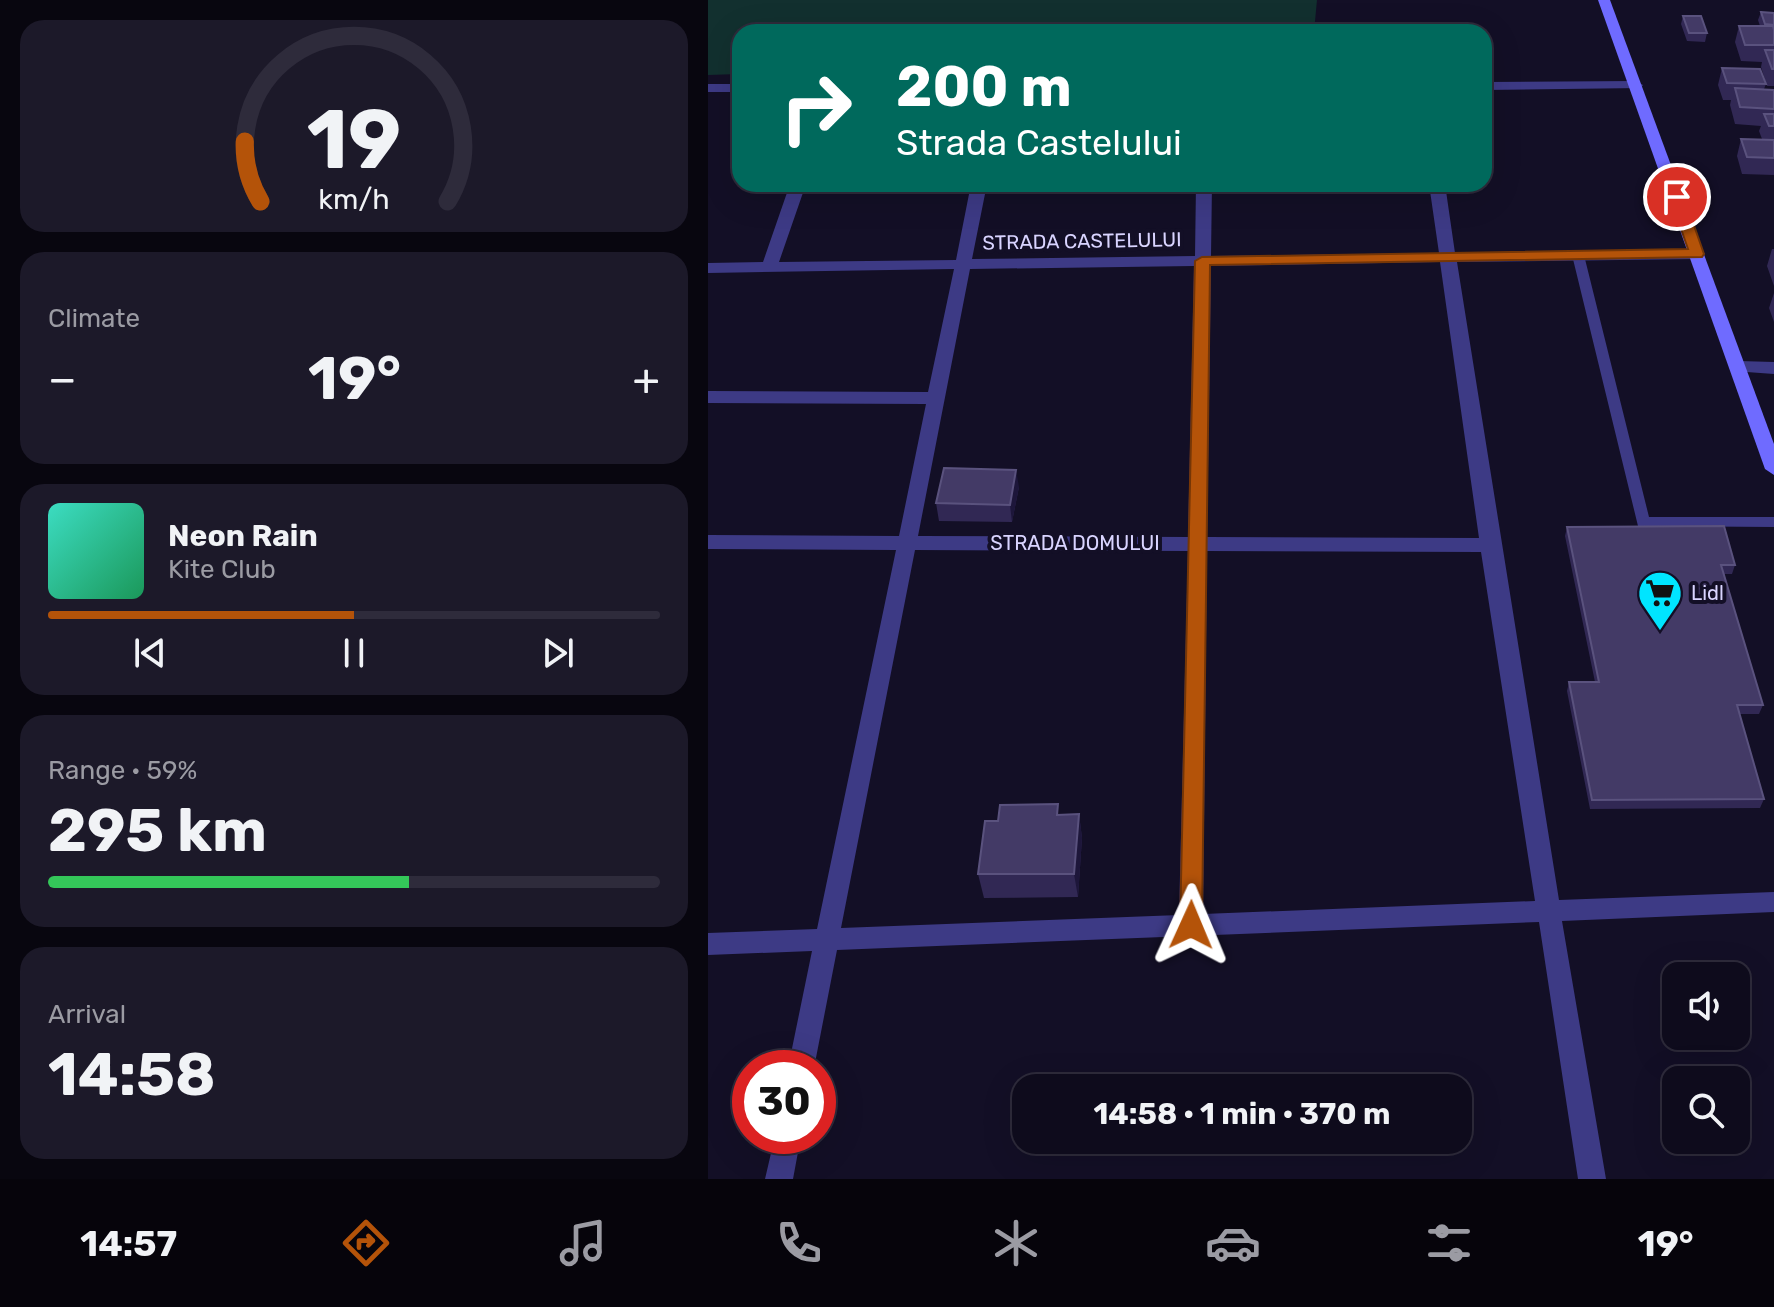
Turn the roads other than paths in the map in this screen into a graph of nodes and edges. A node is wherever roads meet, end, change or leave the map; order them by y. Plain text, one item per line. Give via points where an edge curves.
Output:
1 (1604, 0) edge
2 (1636, 85) junction
3 (1492, 86) edge
4 (708, 88) edge
5 (732, 88) edge
6 (795, 192) edge
7 (977, 192) edge
8 (1204, 192) edge
9 (1438, 192) edge
10 (1697, 254) junction
11 (1578, 255) junction
12 (1448, 258) junction
13 (1202, 261) junction
14 (963, 265) junction
15 (708, 268) edge
16 (769, 268) junction
17 (1739, 367) junction
18 (1774, 368) edge
19 (708, 397) edge
20 (936, 398) junction
21 (1770, 446) edge
22 (1774, 469) edge
23 (1774, 522) edge
24 (708, 542) edge
25 (907, 542) junction
26 (1197, 543) junction
27 (1490, 545) junction
28 (1774, 902) edge
29 (1550, 911) junction
30 (1191, 925) junction
31 (827, 940) junction
32 (708, 944) edge
33 (805, 1050) edge
34 (784, 1154) edge
35 (779, 1179) edge
36 (1592, 1179) edge

1 - 2 main road
2 - 3 street
2 - 10 main road
4 - 5 street
6 - 16 street
7 - 14 street
8 - 13 street
9 - 12 street
10 - 11 street, STRADA CASTELULUI
10 - 17 main road
11 - 12 street, STRADA CASTELULUI
11 - 23 lane via 1643,522
12 - 13 street, STRADA CASTELULUI
12 - 27 street
13 - 14 street, STRADA CASTELULUI
13 - 26 street
14 - 16 street, STRADA CASTELULUI
14 - 20 street
15 - 16 street, STRADA CASTELULUI
17 - 18 street
17 - 21 main road
19 - 20 street
20 - 25 street
21 - 22 main road
24 - 25 street, STRADA DOMULUI
25 - 26 street, STRADA DOMULUI
25 - 31 street
26 - 27 street, STRADA DOMULUI
26 - 30 street
27 - 29 street
28 - 29 street
29 - 30 street
29 - 36 street
30 - 31 street
31 - 32 street
31 - 33 street
34 - 35 street

